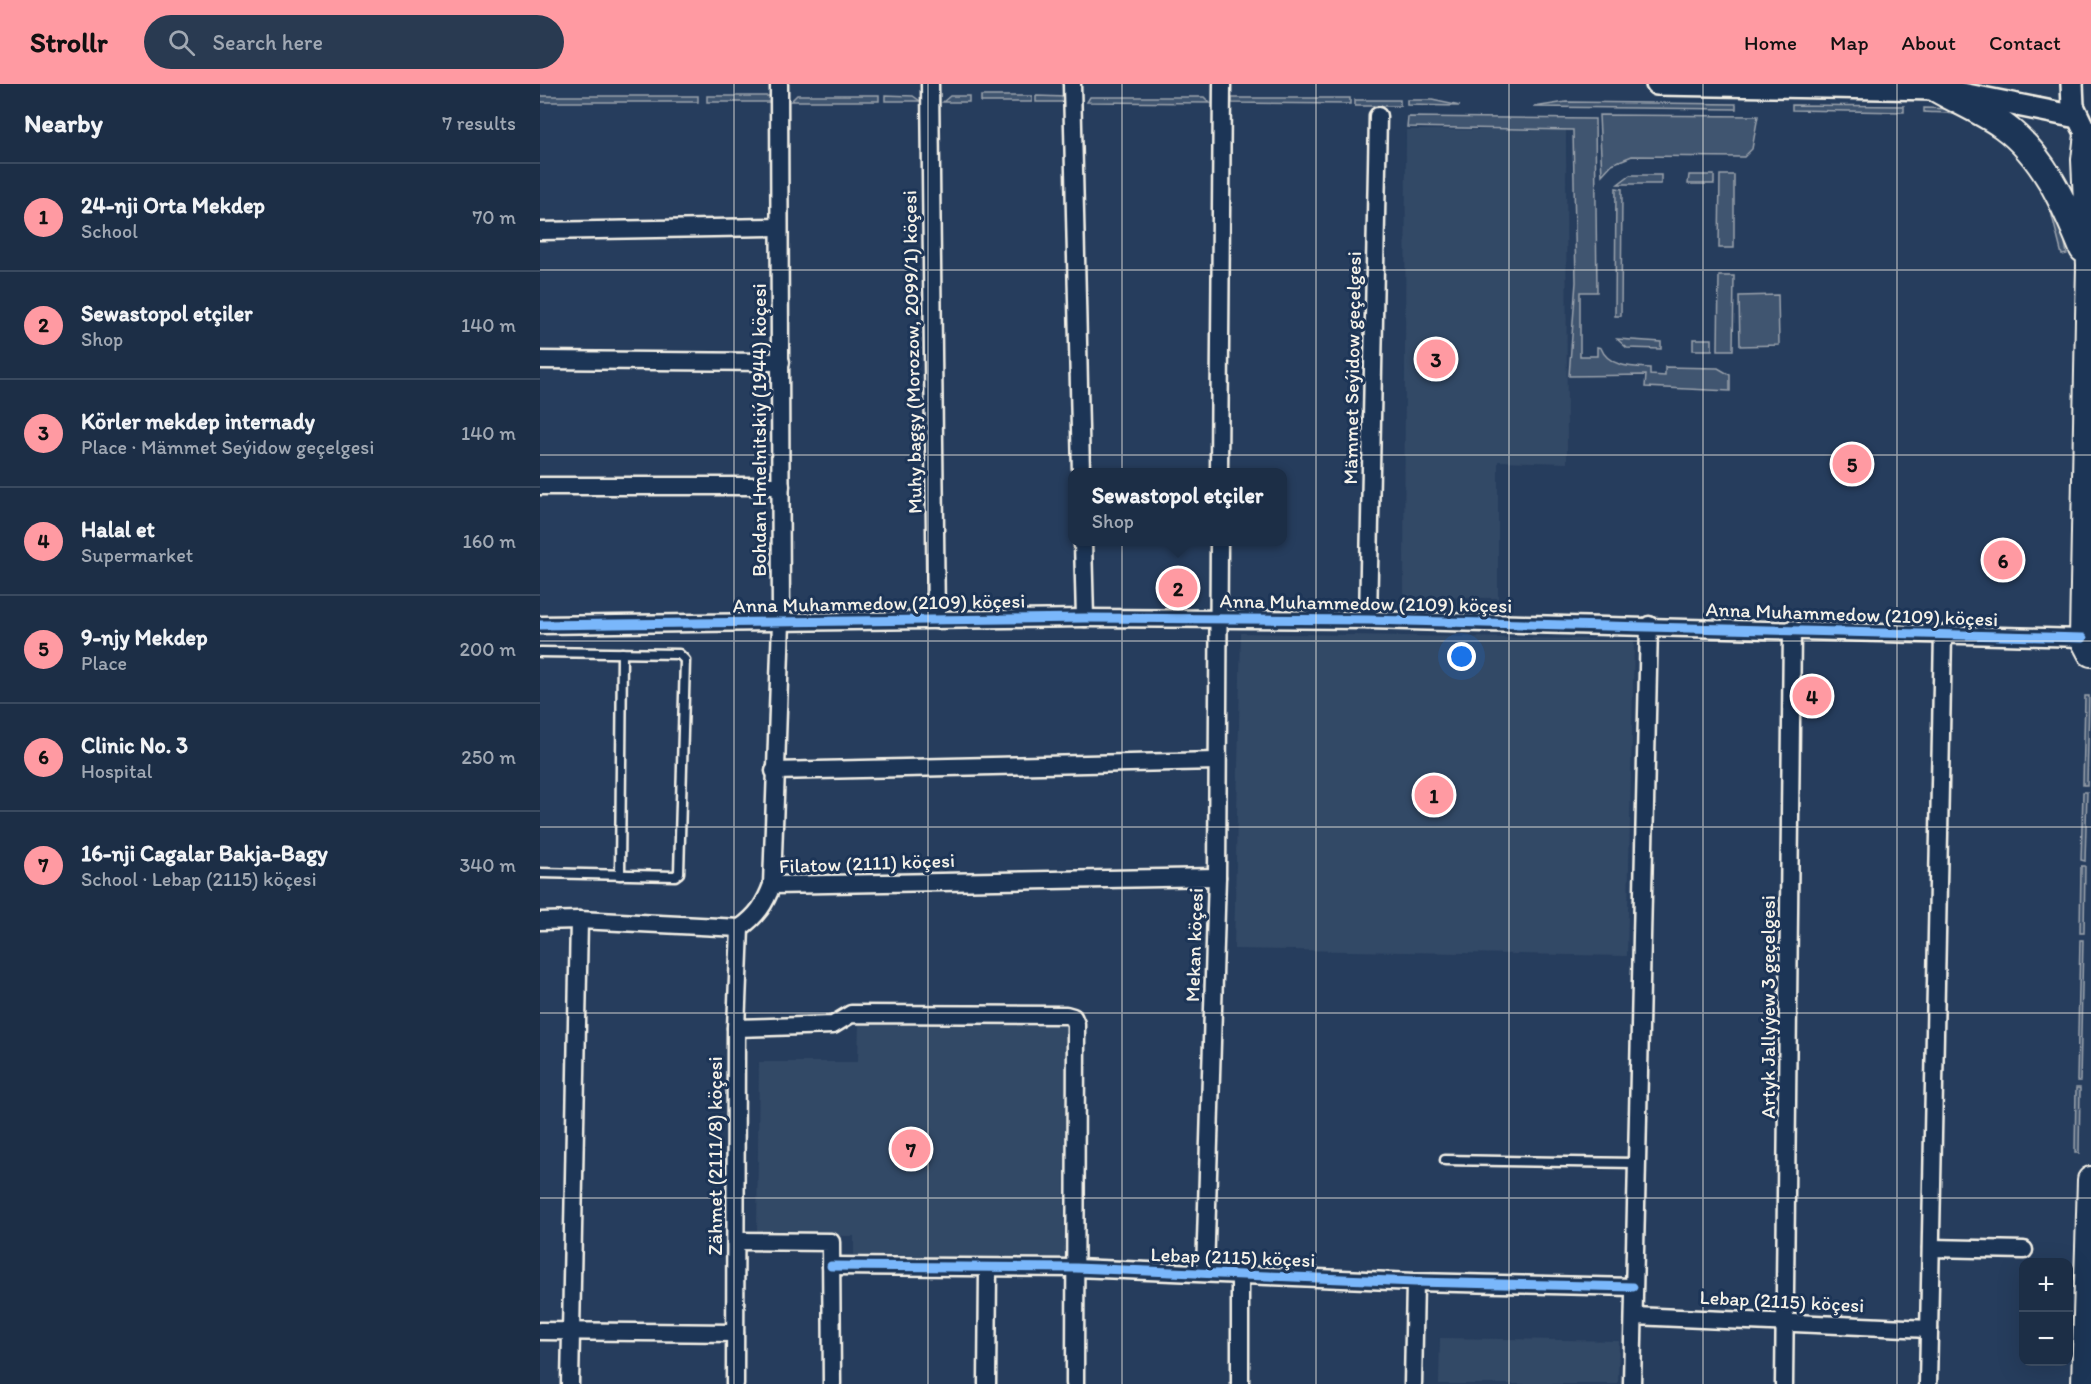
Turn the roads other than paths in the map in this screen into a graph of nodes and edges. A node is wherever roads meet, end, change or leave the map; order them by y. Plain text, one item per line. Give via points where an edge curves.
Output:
1 (779, 84) edge
2 (930, 84) edge
3 (1072, 84) edge
4 (1222, 84) edge
5 (1657, 84) edge
6 (2072, 84) edge
7 (1768, 85) edge
8 (1883, 86) edge
9 (1948, 87) edge
10 (1378, 116) dead end
11 (2085, 129) edge
12 (778, 227) junction
13 (540, 231) edge
14 (2090, 265) edge
15 (540, 360) edge
16 (781, 362) junction
17 (1081, 468) edge
18 (1219, 468) edge
19 (540, 486) edge
20 (781, 486) junction
21 (1083, 546) edge
22 (1219, 546) edge
23 (2089, 562) edge
24 (1085, 618) junction
25 (1218, 619) junction
26 (936, 620) junction
27 (1368, 620) junction
28 (781, 622) junction
29 (540, 625) edge
30 (1649, 625) junction
31 (1791, 629) junction
32 (1943, 634) junction
33 (2087, 646) edge
34 (540, 652) edge
35 (622, 653) junction
36 (1217, 761) junction
37 (774, 771) junction
38 (540, 873) edge
39 (620, 875) junction
40 (1217, 877) junction
41 (772, 885) junction
42 (579, 920) junction
43 (540, 921) edge
44 (740, 928) junction
45 (736, 1028) junction
46 (1445, 1160) dead end
47 (1636, 1163) junction
48 (2091, 1180) edge
49 (737, 1242) junction
50 (1931, 1248) junction
51 (2024, 1250) dead end
52 (831, 1266) junction
53 (988, 1268) junction
54 (1076, 1268) junction
55 (1205, 1273) junction
56 (1240, 1275) junction
57 (1415, 1282) junction
58 (1633, 1287) junction
59 (1634, 1316) junction
60 (1786, 1322) junction
61 (1929, 1329) junction
62 (570, 1330) junction
63 (540, 1331) edge
64 (735, 1333) junction
65 (570, 1384) edge
66 (735, 1384) edge
67 (831, 1384) edge
68 (987, 1384) edge
69 (1075, 1384) edge
70 (1240, 1384) edge
71 (1413, 1384) edge
72 (1632, 1384) edge
73 (1784, 1384) edge
74 (1928, 1384) edge
75 (2085, 1384) edge

1 - 12 street, Bohdan Hmelnitskiý (1944) köçesi
2 - 26 street, Muhy bagşy (Morozow, 2099/1) köçesi
3 - 17 street
4 - 18 street
5 - 7 street
6 - 11 street via 2073,106
7 - 8 street
8 - 9 street
9 - 11 street
9 - 14 main road via 2026,146 2064,203
10 - 27 street, Mämmet Seýidow geçelgesi
11 - 14 main road
12 - 13 street
12 - 16 street, Bohdan Hmelnitskiý (1944) köçesi
14 - 23 main road
15 - 16 street
16 - 20 street, Bohdan Hmelnitskiý (1944) köçesi
19 - 20 street
20 - 28 street, Bohdan Hmelnitskiý (1944) köçesi
21 - 24 street
22 - 25 street, Mekan köçesi
23 - 33 main road
24 - 25 street, Anna Muhammedow (2109) köçesi
24 - 26 street, Anna Muhammedow (2109) köçesi
25 - 27 street, Anna Muhammedow (2109) köçesi
25 - 36 street, Mekan köçesi
26 - 28 street, Anna Muhammedow (2109) köçesi
27 - 30 street, Anna Muhammedow (2109) köçesi
28 - 29 street, Anna Muhammedow (2109) köçesi
28 - 37 street, Bohdan Hmelnitskiý (1944) köçesi
30 - 31 street, Anna Muhammedow (2109) köçesi
30 - 47 street
31 - 32 street, Anna Muhammedow (2109) köçesi
31 - 60 street, Artyk Jallyýew 3 geçelgesi
32 - 33 street, Anna Muhammedow (2109) köçesi
32 - 50 street
34 - 35 lane
35 - 39 lane
35 - 39 lane via 679,654 685,660 681,870 675,876
36 - 37 street
36 - 40 street, Mekan köçesi
37 - 41 street, Bohdan Hmelnitskiý (1944) köçesi
38 - 39 lane
40 - 41 street, Filatow (2111) köçesi
40 - 55 street, Mekan köçesi
41 - 44 street, Filatow (2111) köçesi via 755,917
42 - 43 street
42 - 44 street
42 - 62 street
44 - 45 street, Zähmet (2111/8) köçesi
45 - 49 street, Zähmet (2111/8) köçesi
45 - 54 street via 833,1025 851,1014 1073,1017
46 - 47 lane
47 - 58 street
48 - 75 main road
49 - 52 street via 831,1242
49 - 64 street, Zähmet (2111/8) köçesi
50 - 51 street
50 - 61 street
52 - 53 street, Lebap (2115) köçesi
52 - 67 street
53 - 54 street, Lebap (2115) köçesi
53 - 68 street
54 - 55 street, Lebap (2115) köçesi
54 - 69 street
55 - 56 street, Lebap (2115) köçesi
56 - 57 street, Lebap (2115) köçesi
56 - 70 street
57 - 58 street, Lebap (2115) köçesi
57 - 71 street
58 - 59 street
59 - 60 street, Lebap (2115) köçesi
59 - 72 street
60 - 61 street, Lebap (2115) köçesi
60 - 73 street, Artyk Jallyýew 3 geçelgesi
61 - 74 street
62 - 63 street
62 - 64 street
62 - 65 street
64 - 66 street, Zähmet (2111/8) köçesi

